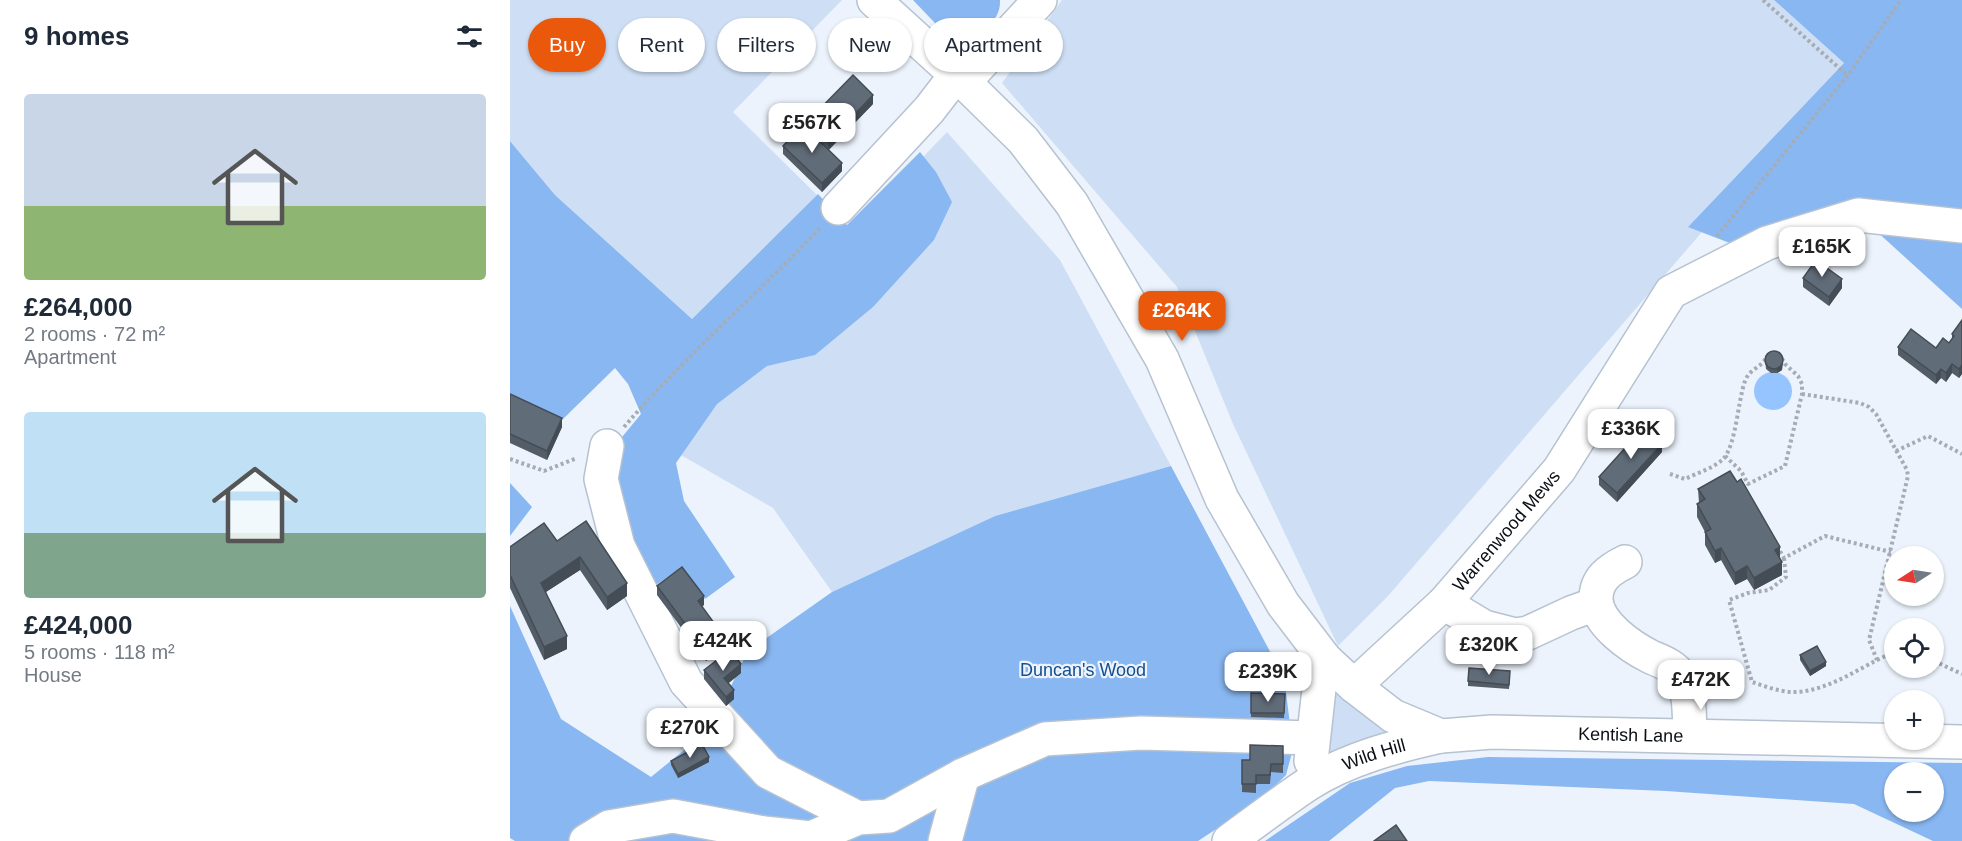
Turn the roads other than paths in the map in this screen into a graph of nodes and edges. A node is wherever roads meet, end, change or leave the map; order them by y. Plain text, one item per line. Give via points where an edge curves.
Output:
1 (874, 0) edge
2 (1040, 0) edge
3 (960, 78) junction
4 (832, 215) road end
5 (1962, 226) edge
6 (607, 446) road end
7 (1625, 562) dead end
8 (1444, 603) junction
9 (1596, 604) junction
10 (1325, 659) junction
11 (1354, 686) junction
12 (1441, 736) junction
13 (1690, 736) junction
14 (1313, 738) junction
15 (1962, 742) edge
16 (963, 775) junction
17 (1309, 783) junction
18 (858, 818) junction
19 (586, 841) edge
20 (945, 841) edge
21 (1229, 841) edge

1 - 3 main road, Kentish Lane
2 - 3 main road
3 - 4 main road
3 - 10 main road, Kentish Lane via 1023,140 1072,204 1162,359 1222,499 1283,604
5 - 8 main road, Warrenwood Mews via 1858,215 1767,243 1671,292 1559,470
6 - 18 main road via 601,479 618,546 686,682 768,772
7 - 9 main road via 1606,573 1596,587
8 - 9 main road via 1484,627 1515,634 1528,633
8 - 11 main road, Warrenwood Mews
9 - 13 main road via 1613,632 1671,666 1681,678 1688,698
10 - 11 main road, Kentish Lane
10 - 14 main road
11 - 12 main road, Kentish Lane via 1393,716
12 - 13 main road, Kentish Lane via 1492,732
12 - 17 main road, Wild Hill via 1346,764
13 - 15 main road, Kentish Lane
14 - 16 main road via 1142,733 1045,739
14 - 17 main road
16 - 18 main road via 889,816
16 - 20 main road
17 - 21 main road, Wild Hill
18 - 19 main road via 811,838 673,816 609,827

